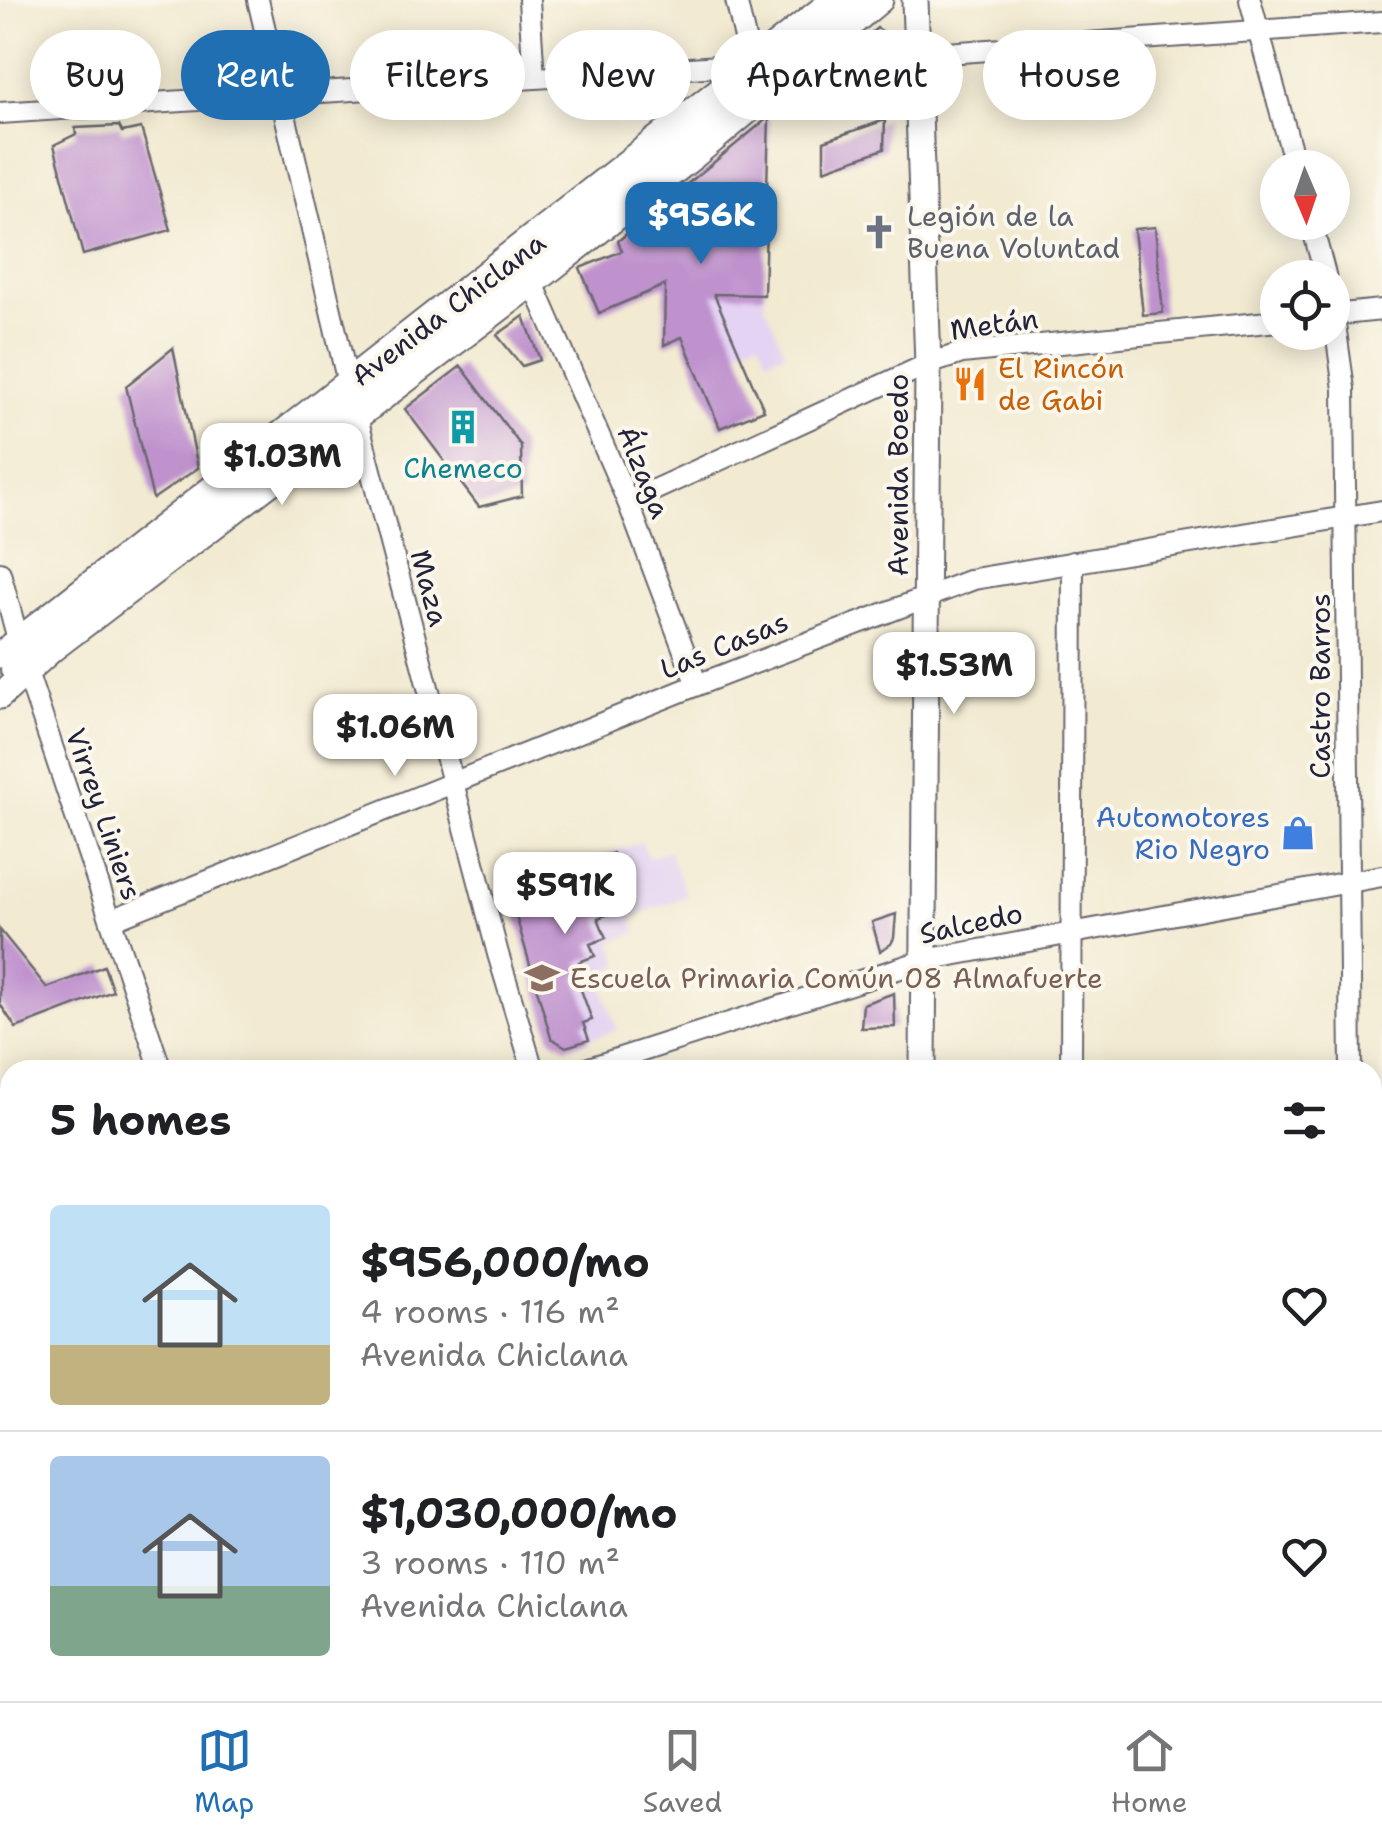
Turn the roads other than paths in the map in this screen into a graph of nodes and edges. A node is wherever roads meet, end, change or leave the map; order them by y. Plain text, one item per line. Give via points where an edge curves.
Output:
1 (258, 0) edge
2 (529, 0) edge
3 (736, 0) edge
4 (834, 0) edge
5 (861, 0) edge
6 (880, 0) edge
7 (915, 0) edge
8 (1250, 0) edge
9 (1382, 22) edge
10 (266, 30) edge
11 (743, 30) edge
12 (795, 30) edge
13 (917, 30) edge
14 (1258, 30) junction
15 (963, 52) edge
16 (711, 67) edge
17 (534, 78) junction
18 (330, 92) edge
19 (711, 98) edge
20 (181, 102) edge
21 (0, 114) edge
22 (288, 120) edge
23 (920, 120) edge
24 (1291, 150) edge
25 (533, 282) junction
26 (1382, 310) edge
27 (1350, 311) edge
28 (1260, 322) edge
29 (1338, 350) edge
30 (928, 364) junction
31 (352, 400) junction
32 (628, 502) junction
33 (1382, 511) edge
34 (1346, 516) junction
35 (1073, 562) junction
36 (0, 573) edge
37 (928, 594) junction
38 (17, 656) edge
39 (0, 680) edge
40 (696, 685) junction
41 (0, 696) edge
42 (452, 784) junction
43 (1382, 876) edge
44 (1348, 882) junction
45 (111, 920) junction
46 (1071, 931) junction
47 (925, 960) junction
48 (159, 1060) edge
49 (530, 1060) edge
50 (613, 1060) edge
51 (923, 1060) edge
52 (1070, 1060) edge
53 (1351, 1060) edge

1 - 10 street, Maza
2 - 17 street
3 - 11 street
4 - 12 main road, Avenida Chiclana
5 - 31 street
6 - 25 main road, Avenida Chiclana
7 - 13 main road, Avenida Boedo
8 - 14 street
9 - 14 street
14 - 15 street
14 - 24 street
16 - 17 street
17 - 18 street
19 - 31 main road, Avenida Chiclana
20 - 21 street
22 - 31 street, Maza
23 - 30 main road, Avenida Boedo
25 - 31 main road, Avenida Chiclana
25 - 32 street, Álzaga
26 - 27 street
28 - 30 street, Metán via 962,353
29 - 34 street, Castro Barros
30 - 32 street, Metán
30 - 37 main road, Avenida Boedo
31 - 38 main road, Avenida Chiclana
31 - 42 street, Maza
32 - 40 street, Álzaga
33 - 34 street, Las Casas
34 - 35 street, Las Casas
34 - 44 street, Castro Barros
35 - 37 street, Las Casas
35 - 46 street
36 - 38 street, Virrey Liniers
37 - 40 street, Las Casas
37 - 47 main road, Avenida Boedo
38 - 39 street
38 - 41 main road, Avenida Chiclana
38 - 45 street, Virrey Liniers
40 - 42 street, Las Casas
42 - 45 street, Las Casas
42 - 49 street, Maza
43 - 44 street, Salcedo
44 - 46 street, Salcedo
44 - 53 street, Castro Barros
45 - 48 street, Virrey Liniers
46 - 47 street, Salcedo
46 - 52 street
47 - 50 street, Salcedo
47 - 51 main road, Avenida Boedo

